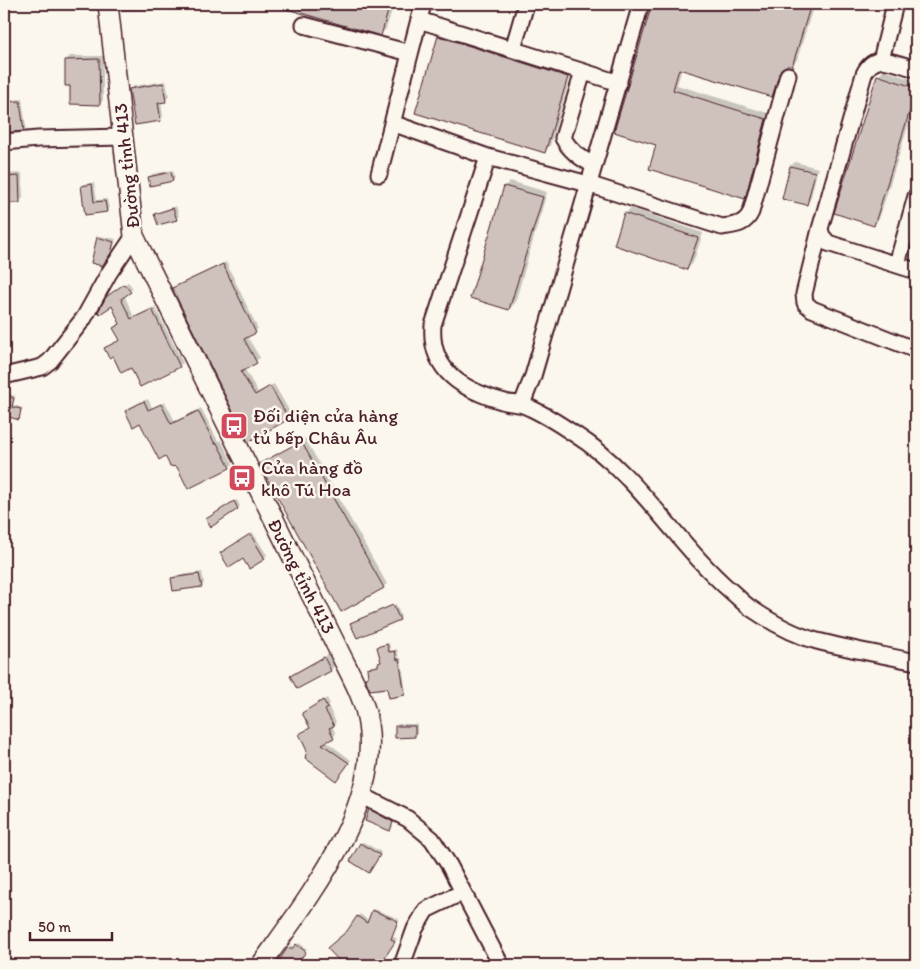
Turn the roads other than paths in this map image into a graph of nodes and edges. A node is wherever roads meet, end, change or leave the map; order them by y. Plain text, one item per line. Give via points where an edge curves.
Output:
1 (108, 4) edge
2 (423, 4) edge
3 (526, 4) edge
4 (641, 4) edge
5 (895, 4) edge
6 (420, 20) junction
7 (304, 25) dead end
8 (513, 49) junction
9 (410, 53) junction
10 (881, 60) junction
11 (916, 69) edge
12 (583, 72) junction
13 (788, 75) dead end
14 (619, 83) junction
15 (392, 123) junction
16 (123, 137) junction
17 (4, 142) edge
18 (488, 157) junction
19 (594, 166) junction
20 (379, 174) dead end
21 (588, 184) junction
22 (916, 196) edge
23 (820, 229) junction
24 (134, 236) junction
25 (897, 264) junction
26 (916, 271) edge
27 (916, 350) edge
28 (4, 376) edge
29 (522, 404) junction
30 (916, 662) edge
31 (361, 795) junction
32 (463, 892) junction
33 (261, 965) edge
34 (402, 965) edge
35 (501, 965) edge

1 - 16 main road, Đường tỉnh 413
2 - 6 street
3 - 8 street
4 - 14 street
5 - 10 street
6 - 8 street
6 - 9 street
7 - 9 street
8 - 12 street
9 - 15 street
10 - 11 street
10 - 23 street via 872,62 864,74
12 - 14 street
12 - 19 street via 563,138 573,152
13 - 21 street via 751,212 742,223 722,227
14 - 19 street
15 - 18 street
15 - 20 street
16 - 17 street
16 - 24 main road, Đường tỉnh 413
18 - 21 street
18 - 29 street via 433,325 434,353 450,376 465,385 486,396
19 - 21 street
21 - 29 street
22 - 25 street
23 - 25 street via 828,243
23 - 27 street via 804,294 805,303 812,309
24 - 28 street via 84,318 50,361 42,367
24 - 31 main road, Đường tỉnh 413 via 360,697 368,722 371,748
25 - 26 street
29 - 30 street via 555,421 603,454 654,507 683,544 752,609 815,640
31 - 32 street via 408,819 432,839
31 - 33 main road, Đường tỉnh 413 via 318,885
32 - 34 street via 426,910 415,928
32 - 35 street

